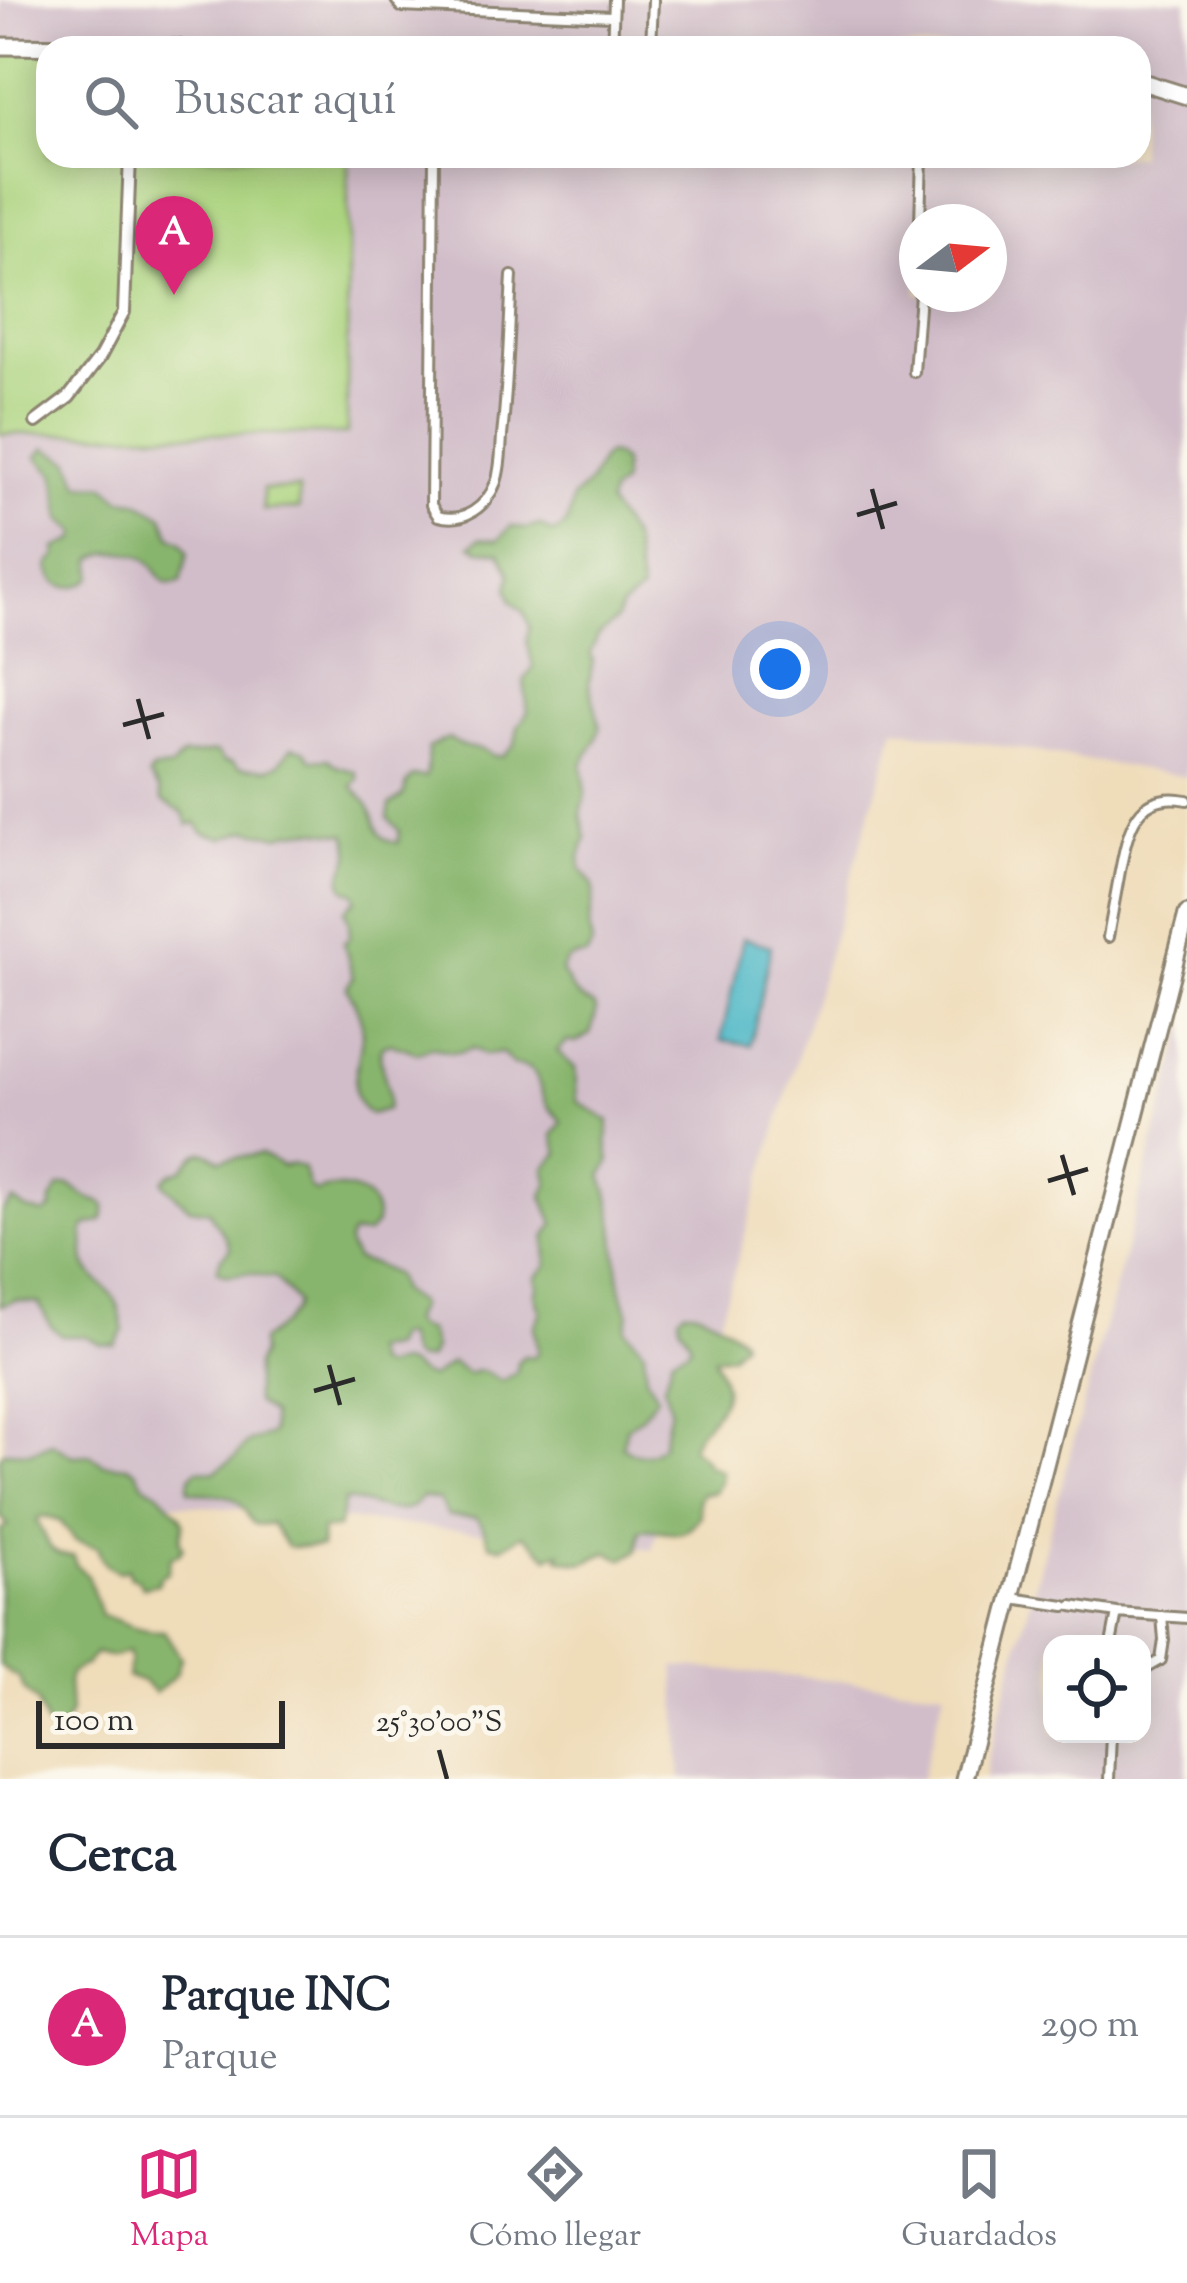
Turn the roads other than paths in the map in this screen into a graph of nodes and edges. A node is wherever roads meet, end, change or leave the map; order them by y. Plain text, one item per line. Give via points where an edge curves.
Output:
1 (396, 0) edge
2 (614, 0) edge
3 (653, 0) edge
4 (613, 16) junction
5 (612, 36) edge
6 (652, 36) edge
7 (0, 46) edge
8 (36, 46) edge
9 (1151, 85) edge
10 (1187, 96) edge
11 (130, 168) edge
12 (434, 168) edge
13 (922, 168) edge
14 (921, 204) edge
15 (512, 276) dead end
16 (919, 312) edge
17 (914, 372) dead end
18 (37, 422) dead end
19 (1187, 800) edge
20 (1187, 914) edge
21 (1108, 937) dead end
22 (1010, 1598) junction
23 (1117, 1613) junction
24 (1162, 1616) junction
25 (1187, 1618) edge
26 (1113, 1635) edge
27 (1151, 1666) edge
28 (1111, 1743) edge
29 (964, 1779) edge
30 (1109, 1779) edge

1 - 4 lane via 400,7
2 - 4 lane
3 - 6 lane
4 - 5 lane
7 - 8 street
9 - 10 street
11 - 18 street via 124,311 69,397
12 - 15 lane via 431,505 438,516 472,514 496,481
13 - 14 lane
16 - 17 lane
19 - 21 lane via 1157,801 1132,823
20 - 22 street
22 - 23 lane
22 - 29 street
23 - 24 lane
23 - 26 lane
24 - 25 lane
24 - 27 lane via 1161,1660
28 - 30 lane

